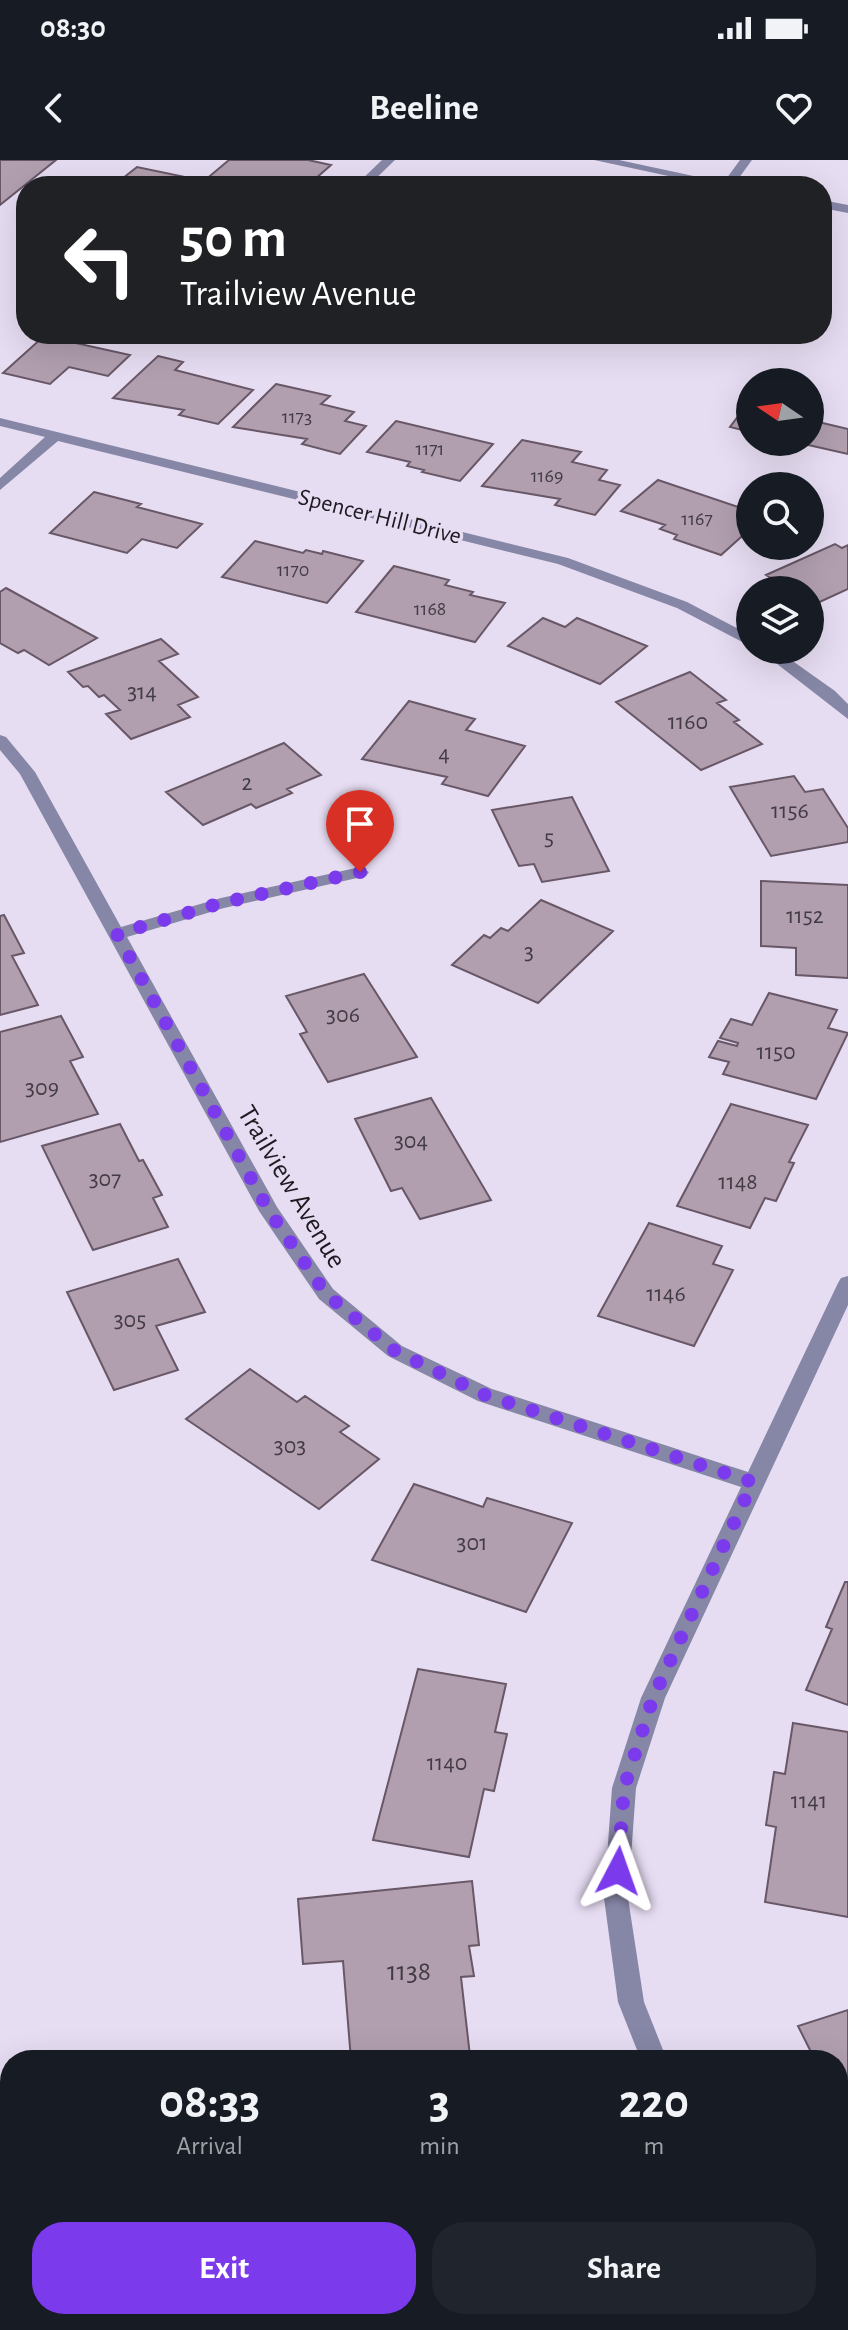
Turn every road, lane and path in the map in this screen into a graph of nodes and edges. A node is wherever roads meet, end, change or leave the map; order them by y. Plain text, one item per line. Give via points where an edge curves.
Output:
1 (389, 160) edge
2 (600, 160) edge
3 (372, 176) edge
4 (683, 176) edge
5 (0, 422) edge
6 (55, 436) junction
7 (0, 486) edge
8 (736, 634) edge
9 (787, 664) edge
10 (848, 688) edge
11 (829, 694) junction
12 (848, 714) edge
13 (0, 740) edge
14 (360, 872) dead end
15 (117, 934) junction
16 (848, 1283) edge
17 (753, 1482) junction
18 (650, 2050) edge

1 - 3 street
2 - 4 street
5 - 6 street, Spencer Hill Drive
6 - 7 street
6 - 8 street, Spencer Hill Drive via 563,561 682,605
9 - 11 street
10 - 11 street
11 - 12 street
13 - 15 street, Trailview Avenue via 27,772
14 - 15 street via 221,903
15 - 17 street, Trailview Avenue via 269,1211 326,1294 395,1351 485,1395
16 - 17 street
17 - 18 street via 653,1698 624,1788 616,1898 631,2002

